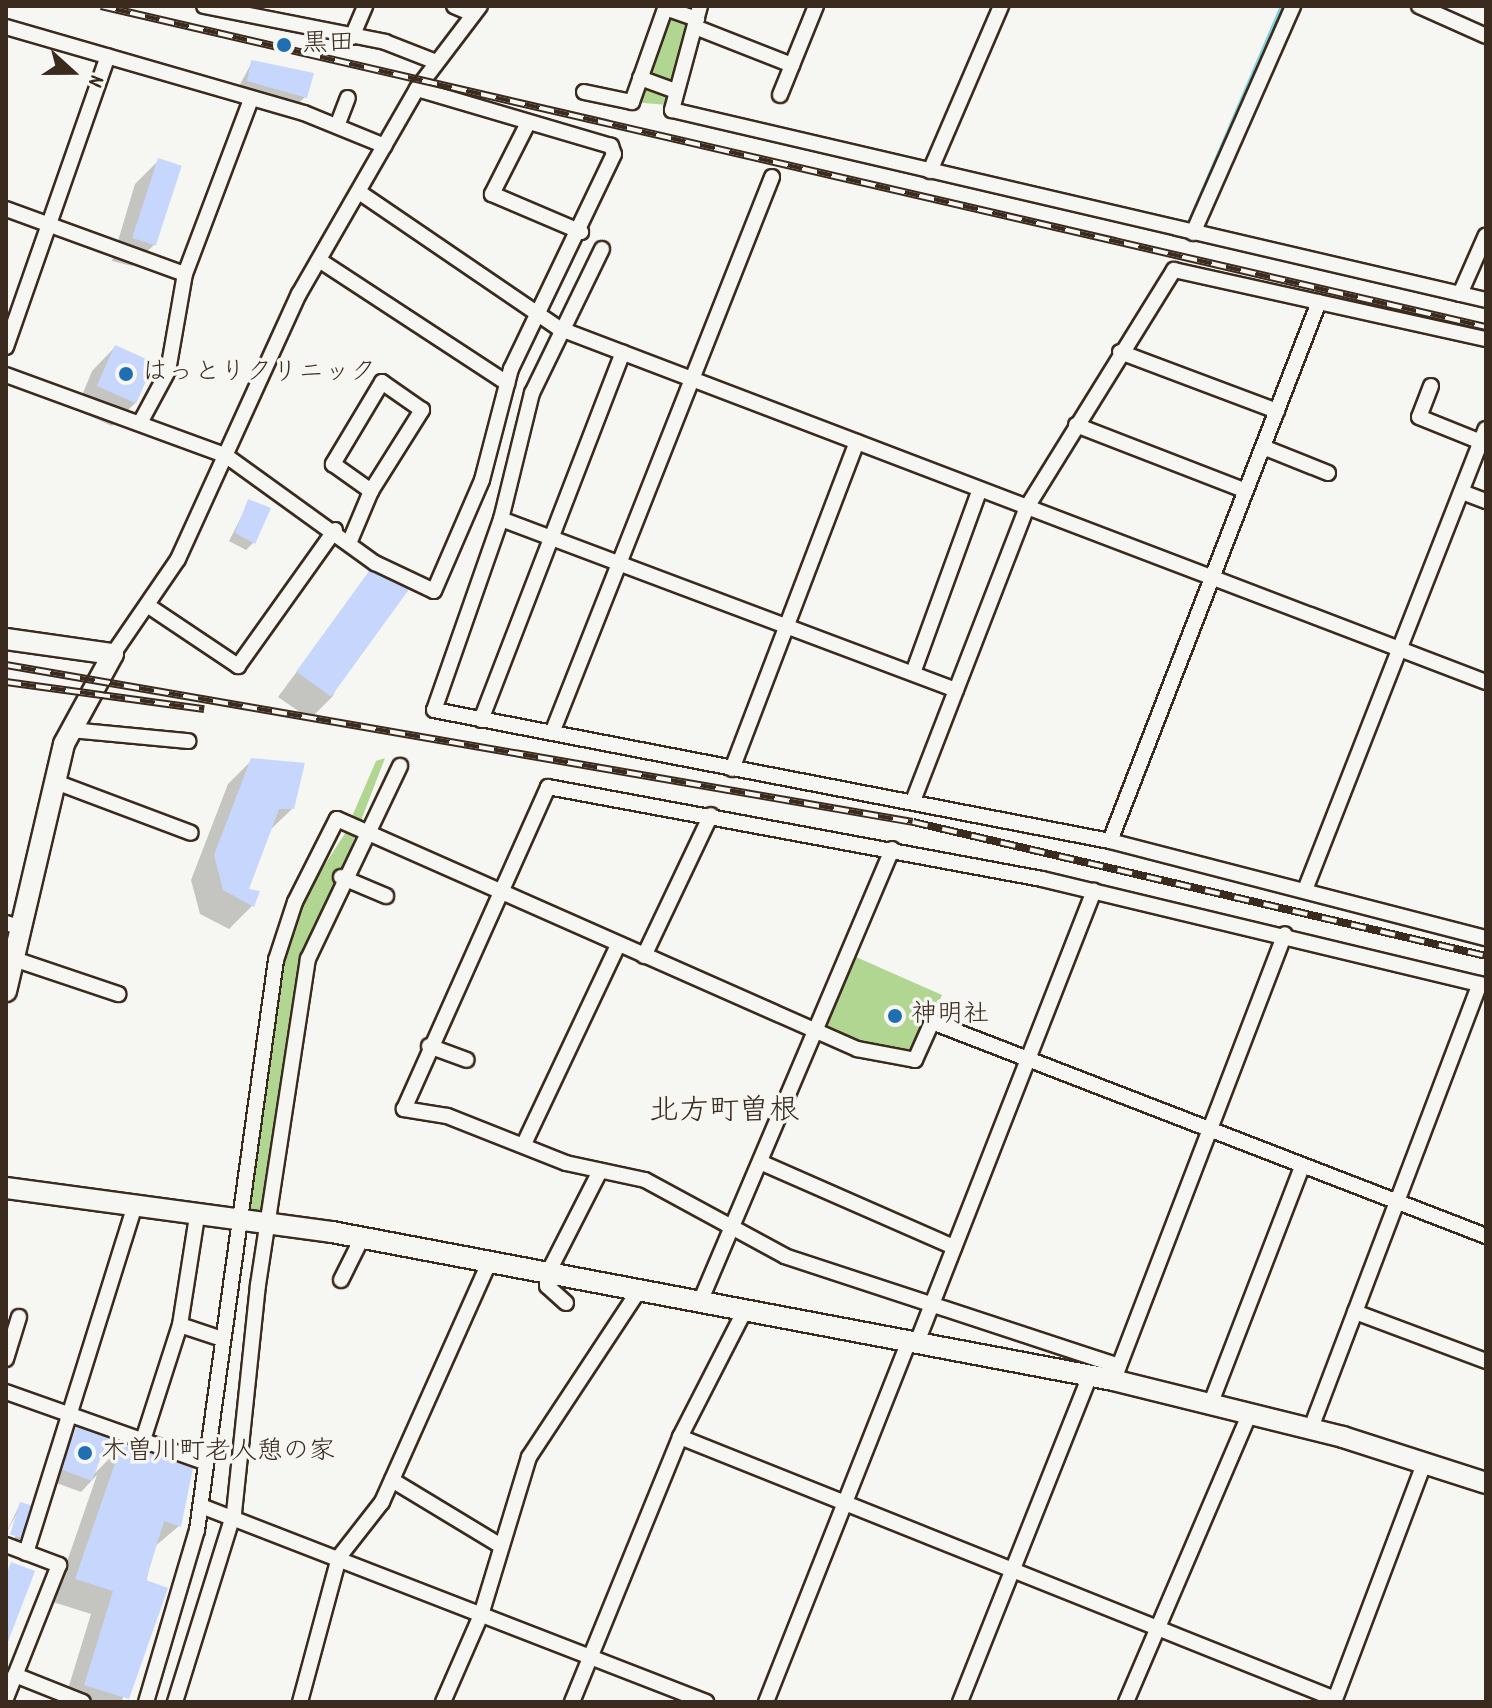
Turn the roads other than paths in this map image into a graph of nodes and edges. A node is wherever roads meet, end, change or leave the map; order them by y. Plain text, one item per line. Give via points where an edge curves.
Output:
1 (204, 6) edge
2 (365, 6) edge
3 (454, 6) edge
4 (816, 6) edge
5 (1001, 6) edge
6 (1293, 6) edge
7 (1419, 6) edge
8 (666, 7) edge
9 (476, 10) edge
10 (1439, 10) edge
11 (697, 18) edge
12 (6, 27) edge
13 (1486, 36) edge
14 (352, 37) junction
15 (108, 56) junction
16 (436, 62) junction
17 (792, 65) junction
18 (640, 78) junction
19 (417, 89) junction
20 (673, 90) junction
21 (584, 92) dead end
22 (780, 95) dead end
23 (348, 98) dead end
24 (250, 102) junction
25 (528, 123) junction
26 (337, 126) junction
27 (385, 146) junction
28 (930, 171) junction
29 (772, 177) dead end
30 (359, 192) junction
31 (6, 209) edge
32 (47, 224) junction
33 (581, 232) junction
34 (1193, 233) junction
35 (1486, 235) edge
36 (602, 249) dead end
37 (319, 260) junction
38 (185, 274) junction
39 (1460, 294) junction
40 (1486, 300) edge
41 (1319, 302) junction
42 (535, 315) junction
43 (558, 328) junction
44 (1486, 339) edge
45 (6, 347) edge
46 (623, 352) junction
47 (1120, 352) junction
48 (6, 375) edge
49 (690, 378) junction
50 (507, 383) junction
51 (1431, 386) dead end
52 (1277, 411) junction
53 (140, 423) junction
54 (1076, 425) junction
55 (1484, 435) edge
56 (857, 442) junction
57 (1263, 447) junction
58 (225, 455) junction
59 (1328, 473) dead end
60 (371, 491) junction
61 (1246, 491) junction
62 (979, 492) junction
63 (1462, 492) junction
64 (1486, 501) edge
65 (1027, 507) junction
66 (501, 519) junction
67 (335, 530) junction
68 (550, 540) junction
69 (350, 541) junction
70 (618, 566) junction
71 (1213, 577) junction
72 (147, 605) junction
73 (784, 630) junction
74 (6, 639) edge
75 (1399, 648) junction
76 (113, 654) junction
77 (913, 673) junction
78 (1486, 682) edge
79 (956, 690) junction
80 (481, 720) junction
81 (71, 730) junction
82 (552, 733) junction
83 (188, 741) dead end
84 (400, 766) dead end
85 (732, 769) junction
86 (53, 781) junction
87 (913, 801) junction
88 (711, 815) junction
89 (364, 830) junction
90 (191, 833) dead end
91 (1110, 841) junction
92 (892, 849) junction
93 (341, 877) junction
94 (1305, 890) junction
95 (1094, 891) junction
96 (500, 892) junction
97 (386, 896) dead end
98 (14, 926) edge
99 (1285, 934) junction
100 (1486, 938) edge
101 (618, 945) junction
102 (644, 956) junction
103 (17, 960) junction
104 (1483, 985) edge
105 (6, 991) edge
106 (118, 994) dead end
107 (815, 1031) junction
108 (429, 1046) junction
109 (1028, 1058) junction
110 (467, 1060) dead end
111 (1208, 1131) junction
112 (524, 1144) junction
113 (760, 1162) junction
114 (1302, 1167) junction
115 (600, 1171) junction
116 (6, 1188) edge
117 (1396, 1203) junction
118 (133, 1211) junction
119 (197, 1216) junction
120 (239, 1220) junction
121 (271, 1224) junction
122 (730, 1229) junction
123 (1486, 1236) edge
124 (362, 1238) junction
125 (954, 1247) junction
126 (489, 1263) junction
127 (547, 1275) junction
128 (341, 1280) dead end
129 (638, 1292) junction
130 (700, 1302) junction
131 (566, 1303) dead end
132 (932, 1305) junction
133 (745, 1310) junction
134 (1355, 1312) junction
135 (19, 1317) dead end
136 (180, 1325) junction
137 (222, 1339) junction
138 (912, 1344) junction
139 (6, 1359) edge
140 (1486, 1361) edge
141 (1116, 1373) junction
142 (1090, 1376) junction
143 (6, 1392) edge
144 (1212, 1400) junction
145 (1250, 1412) junction
146 (71, 1415) junction
147 (1311, 1428) junction
148 (680, 1437) junction
149 (143, 1440) junction
150 (206, 1463) junction
151 (1424, 1464) junction
152 (392, 1480) junction
153 (1486, 1483) edge
154 (845, 1501) junction
155 (201, 1506) junction
156 (234, 1513) junction
157 (6, 1545) edge
158 (501, 1546) junction
159 (26, 1553) junction
160 (339, 1557) junction
161 (1013, 1570) junction
162 (481, 1615) junction
163 (1156, 1629) junction
164 (590, 1659) junction
165 (10, 1685) edge
166 (53, 1697) edge
167 (1335, 1700) edge
168 (83, 1702) edge
169 (146, 1702) edge
170 (175, 1702) edge
171 (300, 1702) edge
172 (443, 1702) edge
173 (572, 1702) edge
174 (706, 1702) edge
175 (766, 1702) edge
176 (960, 1702) edge
177 (1126, 1702) edge

1 - 14 street
2 - 14 street
3 - 9 street
4 - 17 street
5 - 28 street
6 - 34 street
7 - 10 street
8 - 11 street
8 - 18 street
9 - 16 street
10 - 13 street
11 - 17 street
11 - 20 street
12 - 15 street
14 - 16 street
15 - 24 street
15 - 32 street
16 - 19 street
17 - 22 street
18 - 20 street
18 - 21 street via 632,102
19 - 25 street
19 - 27 street
20 - 28 street via 672,110
23 - 26 street
24 - 26 street
24 - 38 street
25 - 33 street via 492,194
25 - 33 street via 612,146 611,168
26 - 27 street
27 - 30 street
28 - 34 street
29 - 49 street
30 - 37 street
30 - 42 street via 403,215
31 - 32 street
32 - 38 street
32 - 45 street
33 - 42 street
34 - 39 street
35 - 39 street
36 - 43 street
37 - 50 street
37 - 58 street
38 - 53 street via 168,371
39 - 40 street
41 - 44 street
41 - 47 street via 1174,270
41 - 52 street
42 - 43 street
42 - 50 street
43 - 46 street
43 - 66 street via 532,393
46 - 49 street
46 - 68 street
47 - 52 street
47 - 54 street
48 - 53 street
49 - 56 street
49 - 70 street
50 - 69 street via 478,492 434,591 375,563
51 - 55 street via 1419,417
52 - 57 street
53 - 58 street
54 - 61 street
54 - 65 street
55 - 63 street
56 - 62 street
56 - 73 street
57 - 59 street
57 - 61 street
58 - 67 street
58 - 72 street via 178,559
60 - 60 street via 422,410 382,382 333,464
60 - 69 street
61 - 71 street
62 - 65 street
62 - 77 street
63 - 64 street
63 - 75 street
65 - 71 street
65 - 79 street
66 - 68 street
66 - 80 street via 433,701 438,711
67 - 69 street
67 - 72 street via 238,666
68 - 70 street
68 - 80 street
70 - 73 street
70 - 82 street
71 - 75 street
71 - 91 street
72 - 76 street
73 - 77 street
73 - 85 street
74 - 76 street
75 - 78 street
75 - 94 street
76 - 81 street
77 - 79 street
79 - 87 street
80 - 82 street
81 - 83 street
81 - 86 street
82 - 85 street
84 - 89 street
85 - 87 street
86 - 90 street
86 - 98 street
87 - 91 street
88 - 92 street
88 - 96 street via 548,787
88 - 102 street
89 - 93 street
89 - 96 street
89 - 120 street via 337,819 284,928
91 - 94 street
92 - 95 street
92 - 107 street
93 - 97 street
93 - 121 street via 301,993
94 - 100 street
95 - 99 street
95 - 109 street
96 - 101 street
96 - 108 street
98 - 103 street
99 - 104 street
99 - 111 street
101 - 102 street
101 - 112 street
102 - 107 street
103 - 105 street
103 - 106 street
104 - 117 street
107 - 109 street via 857,1049 915,1060 932,1022
107 - 113 street
108 - 110 street
108 - 112 street via 404,1109
109 - 111 street
109 - 125 street
111 - 114 street
111 - 141 street
112 - 115 street
113 - 122 street
113 - 125 street
114 - 117 street
114 - 144 street
115 - 122 street via 677,1194
115 - 127 street
116 - 118 street
117 - 123 street
117 - 134 street
118 - 119 street
118 - 146 street
119 - 120 street
119 - 136 street
120 - 121 street
120 - 137 street
121 - 124 street
121 - 156 street
122 - 130 street
122 - 132 street via 785,1256
124 - 126 street
124 - 128 street
125 - 132 street
126 - 127 street
126 - 152 street
127 - 129 street
127 - 131 street via 547,1286
129 - 130 street
129 - 158 street via 529,1457
130 - 133 street
132 - 138 street
132 - 141 street
133 - 138 street
133 - 148 street
134 - 140 street
134 - 147 street
135 - 139 street
136 - 137 street
136 - 149 street
137 - 150 street
138 - 142 street
138 - 154 street
141 - 142 street
141 - 144 street
142 - 161 street
143 - 146 street
144 - 145 street
145 - 147 street
145 - 163 street
146 - 149 street
146 - 159 street
147 - 151 street
148 - 154 street
148 - 164 street
149 - 150 street
150 - 155 street
151 - 153 street
151 - 167 street
152 - 158 street
152 - 160 street
154 - 161 street
154 - 175 street
155 - 156 street
155 - 169 street
156 - 160 street
156 - 170 street
157 - 159 street
158 - 162 street
159 - 165 street via 59,1565
160 - 162 street
160 - 171 street
161 - 163 street
161 - 176 street
162 - 164 street
162 - 172 street
163 - 167 street
163 - 177 street
164 - 173 street
164 - 174 street
165 - 166 street
166 - 168 street

